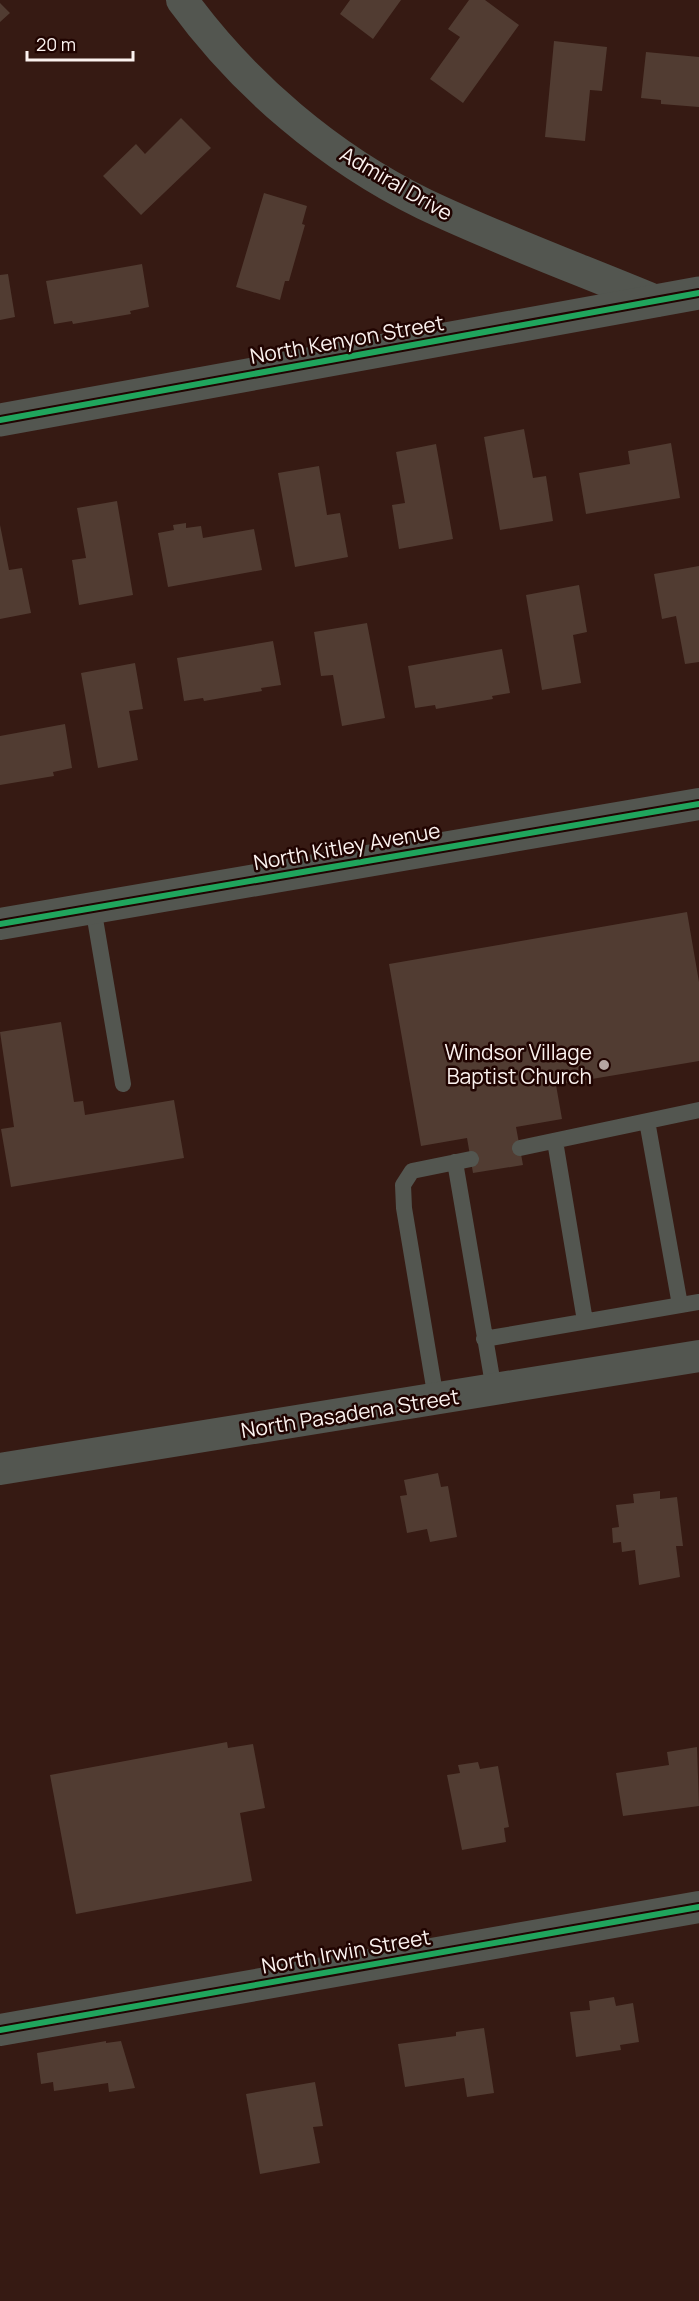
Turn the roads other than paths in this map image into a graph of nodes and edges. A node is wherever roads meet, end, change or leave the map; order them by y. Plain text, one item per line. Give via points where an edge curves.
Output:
1 (182, 0) edge
2 (699, 293) edge
3 (656, 301) junction
4 (0, 420) edge
5 (699, 804) edge
6 (93, 907) junction
7 (0, 924) edge
8 (123, 1084) dead end
9 (699, 1110) edge
10 (646, 1121) junction
11 (555, 1141) junction
12 (520, 1148) dead end
13 (699, 1302) edge
14 (680, 1305) junction
15 (585, 1322) junction
16 (484, 1339) junction
17 (699, 1356) edge
18 (494, 1390) junction
19 (436, 1400) junction
20 (0, 1469) edge
21 (699, 1907) edge
22 (0, 2030) edge

1 - 3 street, Admiral Drive via 243,73 281,108 350,160 424,204
2 - 3 street, North Kenyon Street
3 - 4 street, North Kenyon Street
5 - 6 street, North Kitley Avenue
6 - 7 street, North Kitley Avenue
6 - 8 lane
9 - 10 lane
10 - 11 lane
10 - 14 lane
11 - 12 lane
11 - 15 lane
13 - 14 lane
14 - 15 lane
15 - 16 lane
16 - 18 lane
16 - 19 lane via 463,1160 412,1171 403,1185 404,1208
17 - 18 street, North Pasadena Street
18 - 19 street, North Pasadena Street
19 - 20 street, North Pasadena Street
21 - 22 street, North Irwin Street

